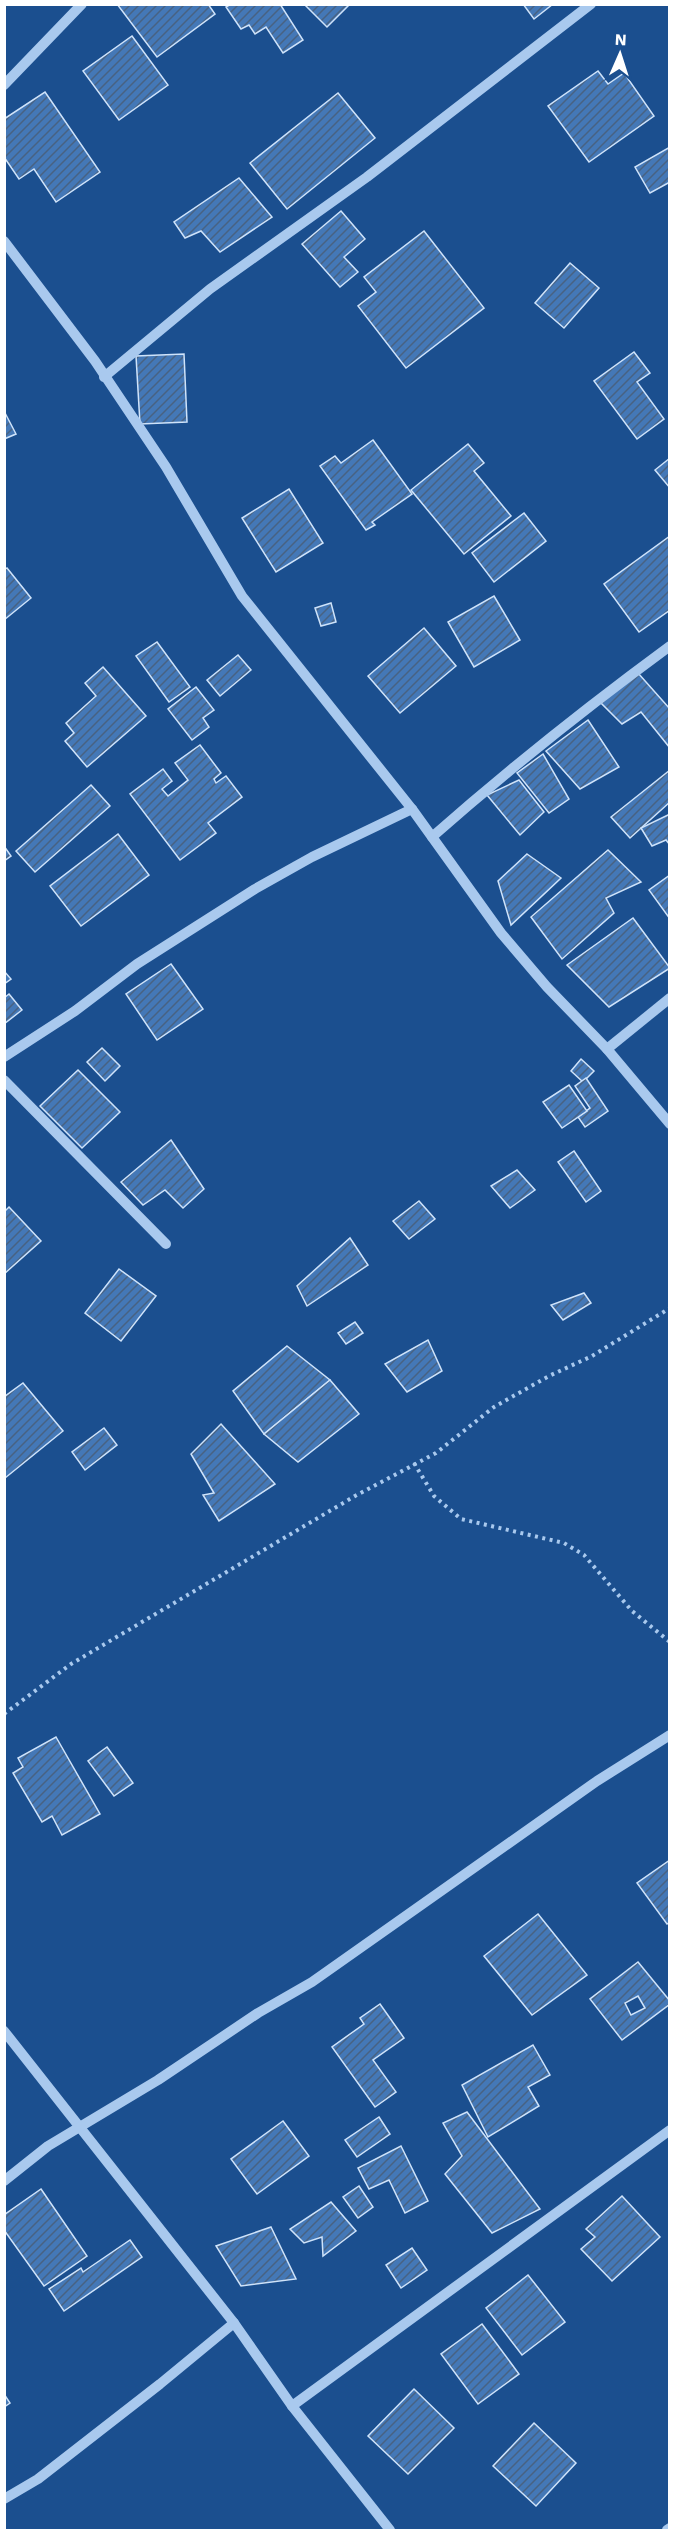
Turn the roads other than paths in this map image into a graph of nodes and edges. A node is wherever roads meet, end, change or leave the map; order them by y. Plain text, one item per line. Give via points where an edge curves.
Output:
1 (82, 4) edge
2 (591, 4) edge
3 (4, 85) edge
4 (4, 241) edge
5 (104, 377) junction
6 (669, 646) edge
7 (412, 809) junction
8 (432, 837) junction
9 (669, 998) edge
10 (607, 1049) junction
11 (4, 1057) edge
12 (4, 1080) edge
13 (669, 1124) edge
14 (166, 1244) dead end
15 (669, 1735) edge
16 (4, 2031) edge
17 (80, 2128) junction
18 (669, 2130) edge
19 (4, 2181) edge
20 (234, 2323) junction
21 (292, 2406) junction
22 (4, 2499) edge
23 (390, 2530) edge

1 - 3 street
2 - 5 street via 367,177 210,289
4 - 5 street
5 - 7 street via 166,466 242,596
6 - 8 street via 484,791
7 - 8 street
7 - 11 street via 255,889 136,964 75,1011
8 - 10 street via 501,933
9 - 10 street
10 - 13 street
12 - 14 street
15 - 17 street via 597,1781 312,1982
16 - 17 street
17 - 19 street via 48,2146
17 - 20 street
18 - 21 street
20 - 21 street
20 - 22 street via 38,2479
21 - 23 street

